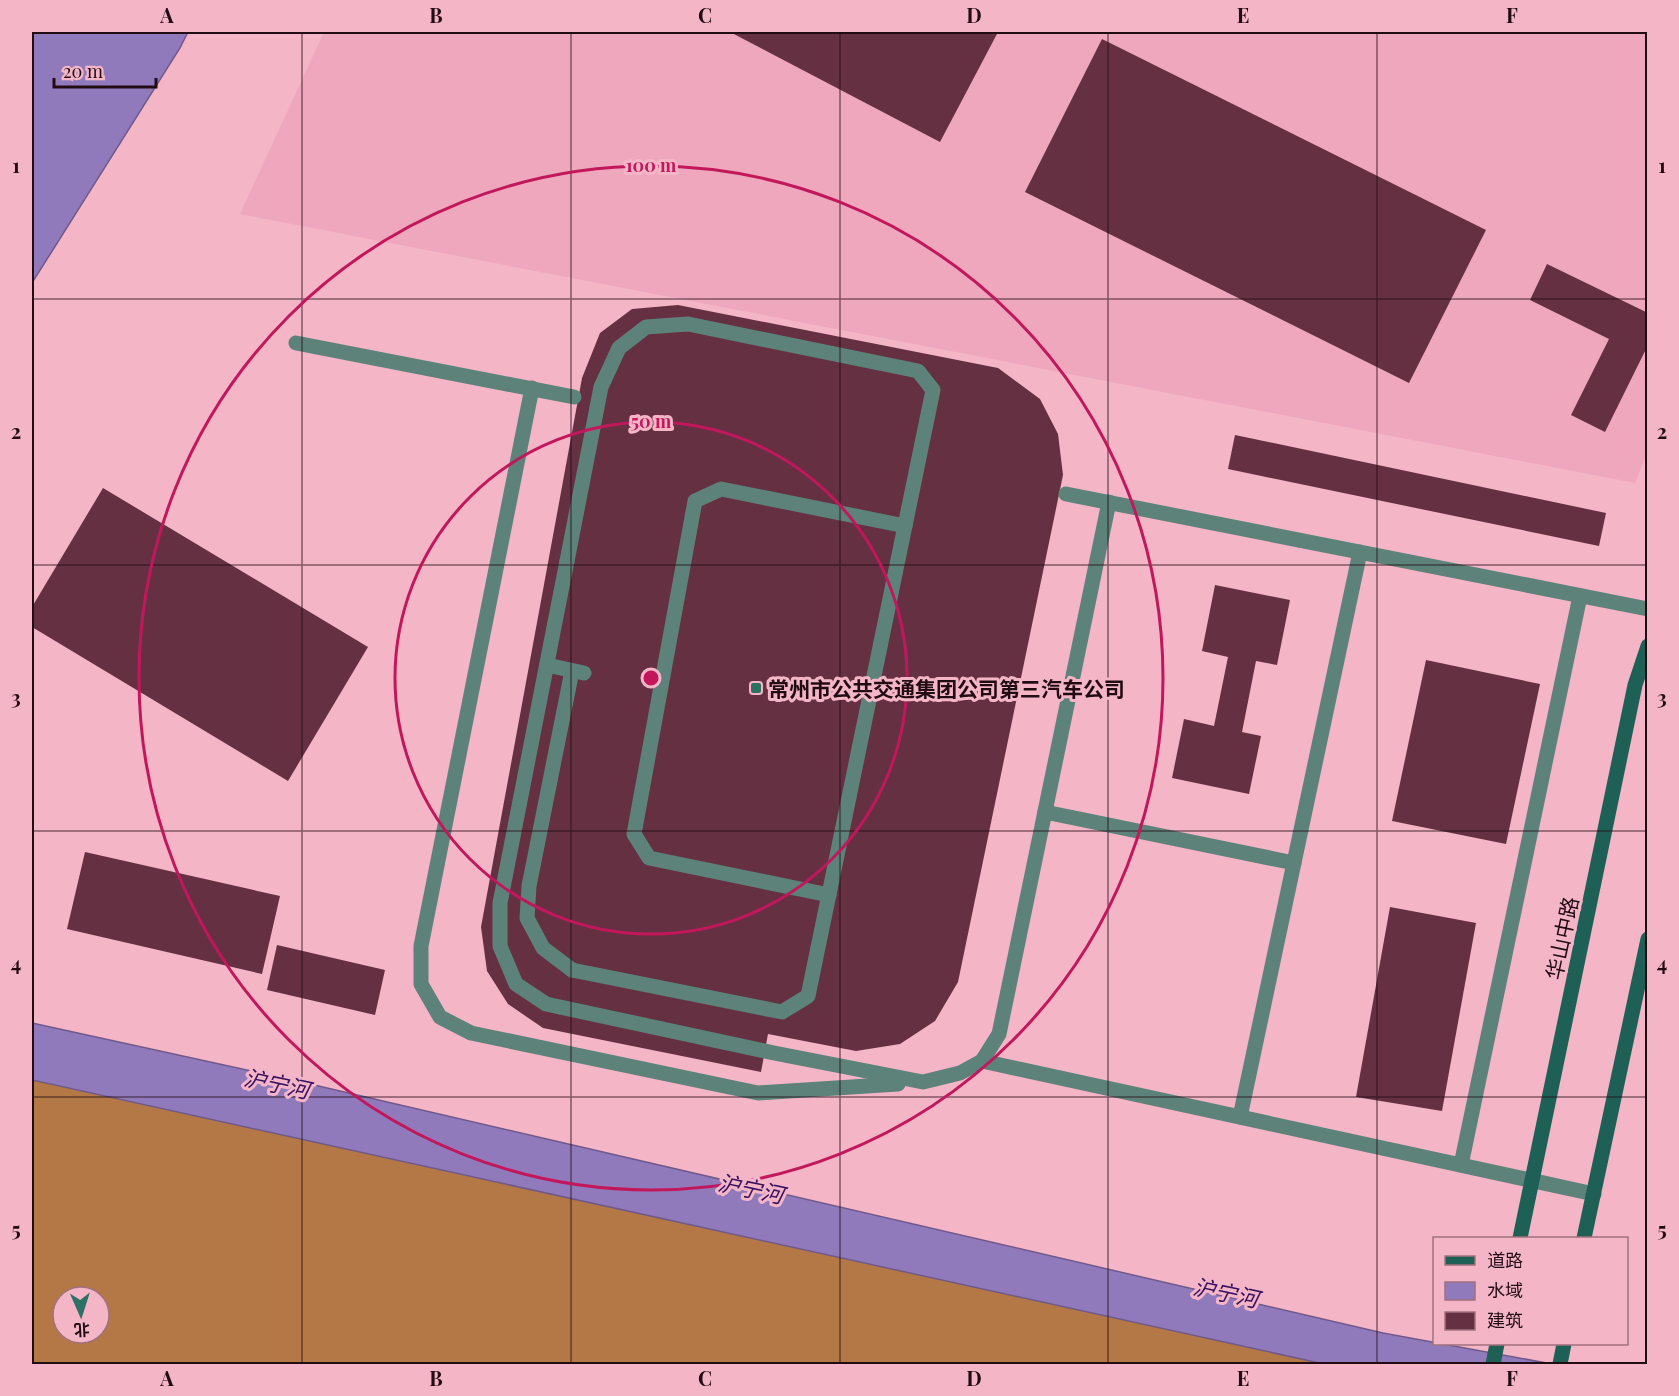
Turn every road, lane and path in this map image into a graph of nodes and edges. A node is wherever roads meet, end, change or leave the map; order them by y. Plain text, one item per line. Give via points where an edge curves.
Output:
1 (296, 343) dead end
2 (532, 388) junction
3 (574, 397) dead end
4 (1066, 494) dead end
5 (1109, 502) junction
6 (905, 526) junction
7 (1360, 552) junction
8 (1580, 596) junction
9 (1647, 609) edge
10 (1647, 646) edge
11 (547, 664) junction
12 (1045, 812) junction
13 (1294, 863) junction
14 (829, 895) junction
15 (1647, 939) edge
16 (982, 1060) junction
17 (923, 1082) junction
18 (1240, 1117) junction
19 (1461, 1165) junction
20 (1532, 1181) junction
21 (1594, 1194) junction
22 (1520, 1237) edge
23 (1584, 1237) edge
24 (1497, 1345) edge
25 (1564, 1345) edge
26 (1493, 1365) edge
27 (1560, 1365) edge

1 - 2 lane
2 - 3 lane
2 - 17 lane via 421,946 421,984 440,1017 471,1033 758,1093
4 - 5 lane
5 - 7 lane
5 - 12 lane
6 - 11 lane, bridge via 933,390 918,371 688,324 646,327 620,348 601,387
6 - 14 lane, bridge
6 - 14 lane via 721,489 695,501 634,834 649,858
7 - 8 lane
7 - 13 lane
8 - 9 lane
8 - 19 lane
10 - 20 main road, 华山中路 via 1635,685
11 - 14 lane, bridge via 578,672 529,886 527,918 543,948 572,969 782,1012 808,996
11 - 17 lane via 500,903 500,946 516,984 546,1004
12 - 13 lane
12 - 16 lane via 999,1034
13 - 18 lane
15 - 21 main road
16 - 17 lane via 960,1073
16 - 18 lane
18 - 19 lane
19 - 20 lane
20 - 21 lane
20 - 22 main road, 华山中路
21 - 23 main road
24 - 26 main road
25 - 27 main road

